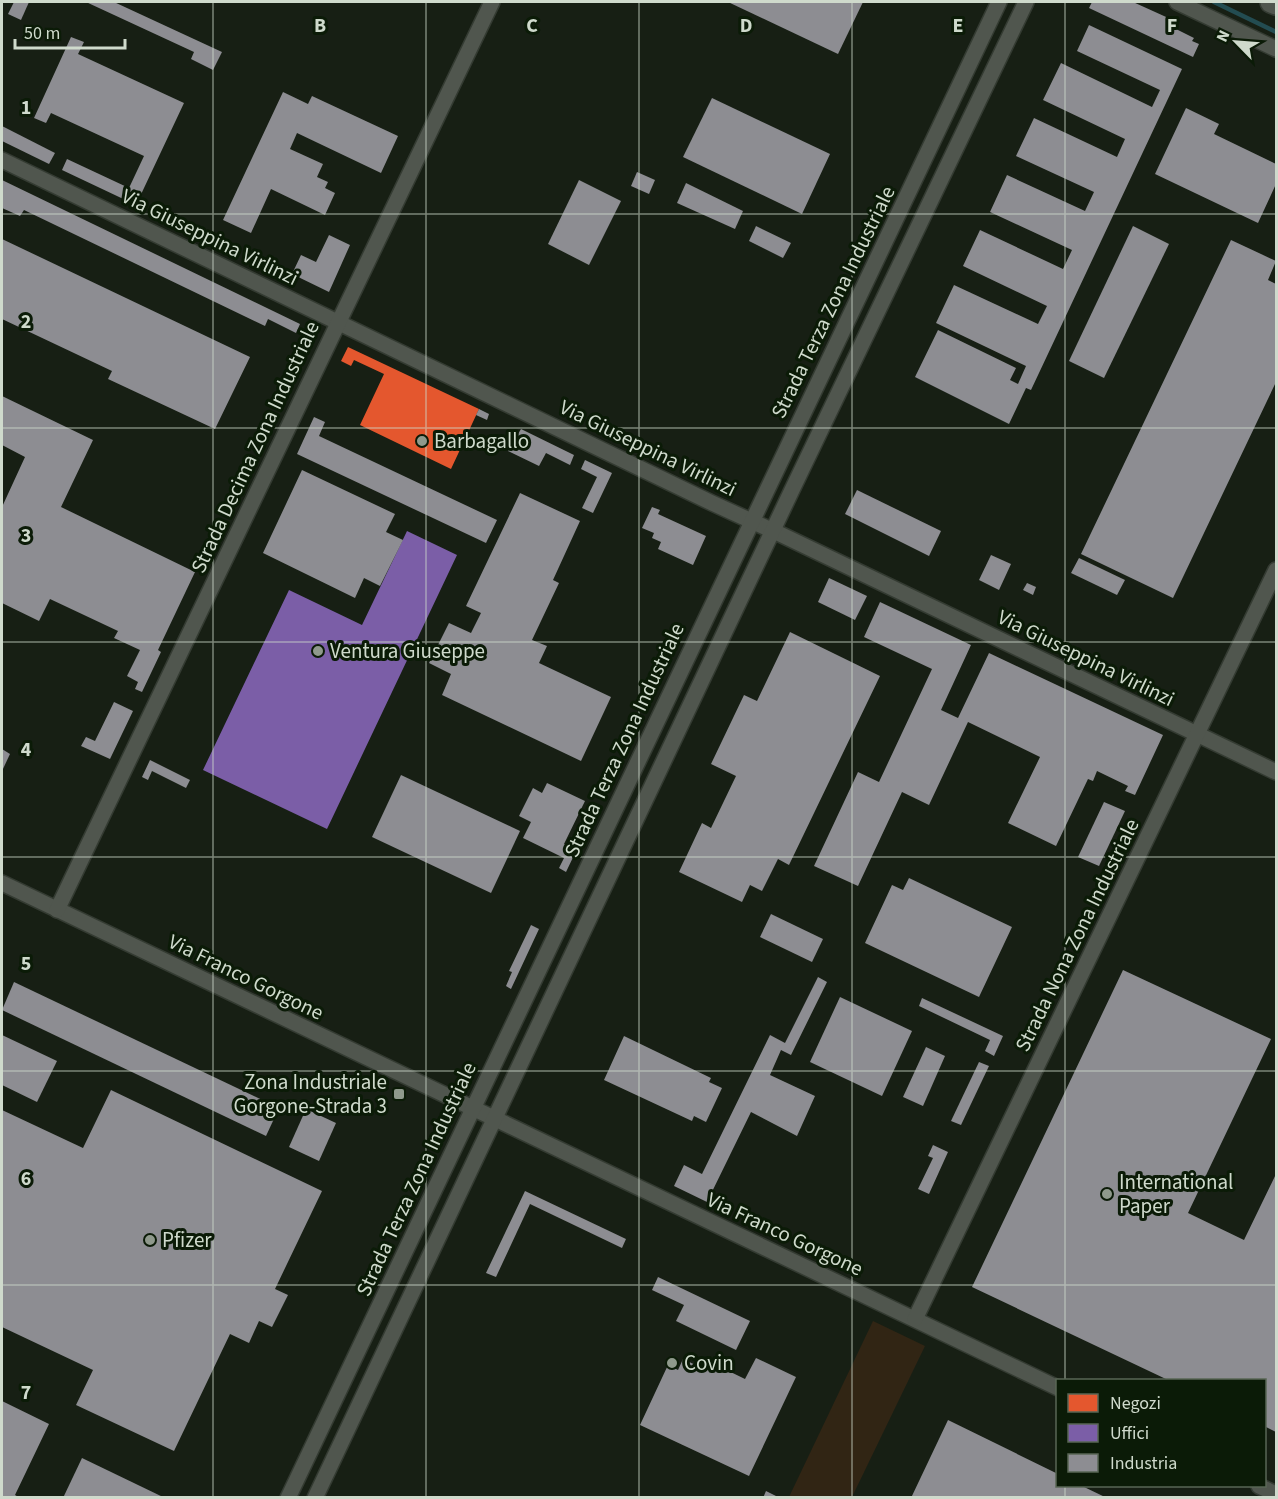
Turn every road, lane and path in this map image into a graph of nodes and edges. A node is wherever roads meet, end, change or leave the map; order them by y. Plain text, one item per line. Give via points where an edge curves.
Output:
1 (492, 2) edge
2 (999, 2) edge
3 (1026, 2) edge
4 (1177, 2) edge
5 (1271, 2) edge
6 (1276, 4) edge
7 (1276, 49) edge
8 (2, 160) edge
9 (338, 322) junction
10 (752, 521) junction
11 (774, 531) junction
12 (1276, 570) edge
13 (1197, 734) junction
14 (1276, 772) edge
15 (2, 883) edge
16 (57, 910) junction
17 (471, 1109) junction
18 (494, 1120) junction
19 (915, 1319) junction
20 (1056, 1387) edge
21 (288, 1497) edge
22 (315, 1497) edge

1 - 9 street, Strada Decima Zona Industriale
2 - 10 street, Strada Terza Zona Industriale
3 - 11 street, Strada Terza Zona Industriale
4 - 7 street
5 - 6 main road
8 - 9 street, Via Giuseppina Virlinzi
9 - 10 street, Via Giuseppina Virlinzi
9 - 16 street, Strada Decima Zona Industriale
10 - 11 street, Via Giuseppina Virlinzi
10 - 17 street, Strada Terza Zona Industriale
11 - 13 street, Via Giuseppina Virlinzi
11 - 18 street, Strada Terza Zona Industriale
12 - 13 street, Strada Nona Zona Industriale
13 - 14 street, Via Giuseppina Virlinzi
13 - 19 street, Strada Nona Zona Industriale
15 - 16 street, Via Franco Gorgone
16 - 17 street, Via Franco Gorgone
17 - 18 street, Via Franco Gorgone
17 - 21 street, Strada Terza Zona Industriale
18 - 19 street, Via Franco Gorgone
18 - 22 street, Strada Terza Zona Industriale
19 - 20 street, Via Franco Gorgone

